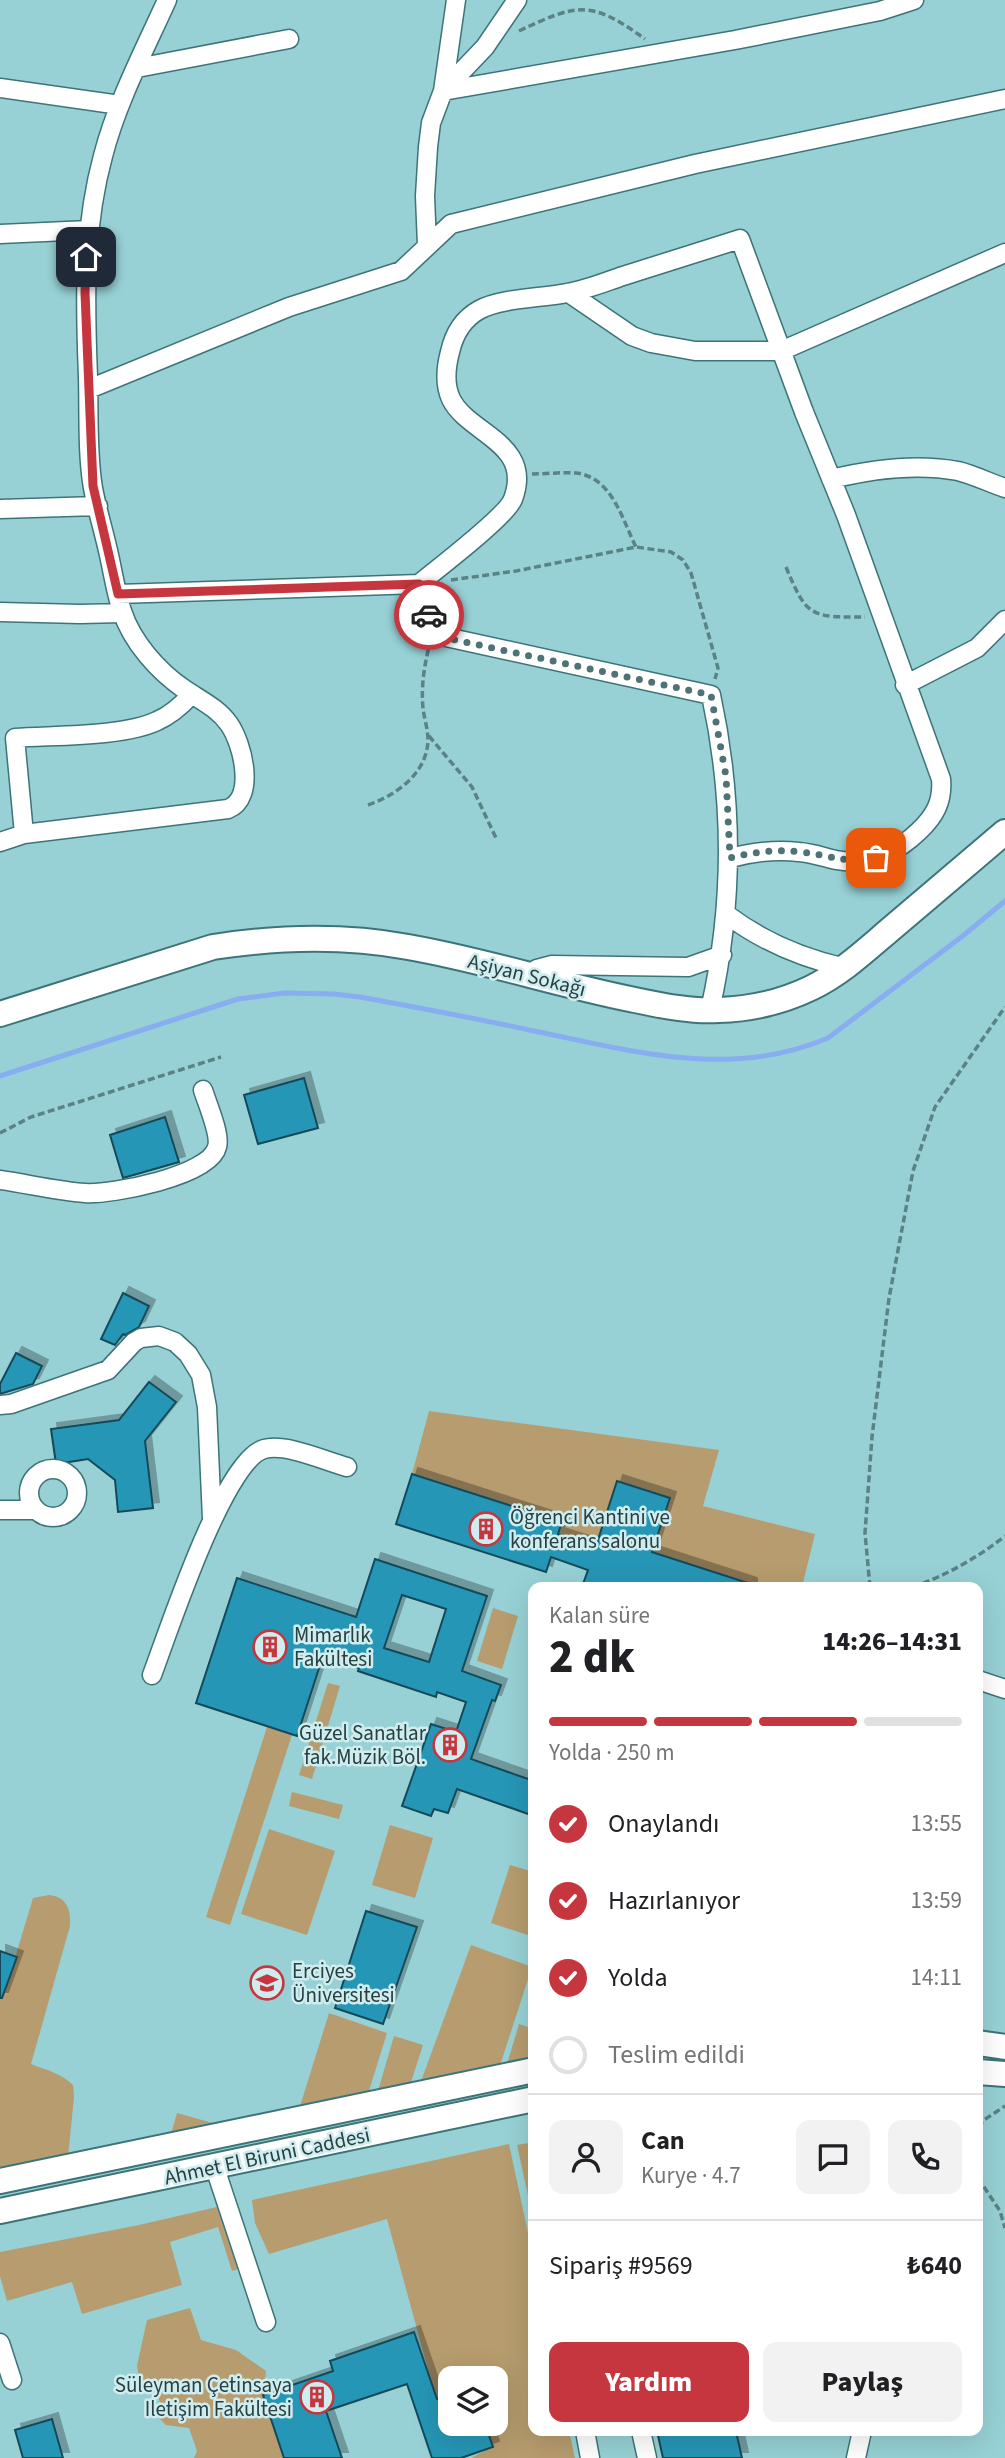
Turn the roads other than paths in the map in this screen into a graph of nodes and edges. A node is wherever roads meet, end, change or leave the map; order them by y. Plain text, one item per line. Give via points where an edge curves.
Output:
1 (167, 0) edge
2 (457, 0) edge
3 (517, 0) edge
4 (914, 0) edge
5 (289, 39) dead end
6 (137, 68) junction
7 (0, 88) edge
8 (443, 91) junction
9 (1005, 99) edge
10 (120, 105) junction
11 (89, 230) junction
12 (0, 234) edge
13 (427, 246) junction
14 (1005, 253) edge
15 (569, 293) junction
16 (781, 351) junction
17 (89, 389) junction
18 (831, 479) junction
19 (1005, 488) edge
20 (97, 506) junction
21 (0, 509) edge
22 (419, 584) junction
23 (118, 594) junction
24 (0, 612) edge
25 (122, 612) junction
26 (1005, 620) edge
27 (905, 685) junction
28 (192, 694) junction
29 (1005, 832) edge
30 (24, 834) junction
31 (0, 842) edge
32 (730, 858) junction
33 (726, 914) junction
34 (722, 955) junction
35 (846, 968) junction
36 (528, 975) junction
37 (710, 1010) junction
38 (0, 1014) edge
39 (203, 1090) dead end
40 (0, 1180) edge
41 (0, 1405) edge
42 (347, 1467) dead end
43 (0, 1510) edge
44 (35, 1510) dead end
45 (212, 1519) junction
46 (152, 1675) dead end
47 (983, 1682) edge
48 (1005, 1689) edge
49 (983, 2044) edge
50 (1005, 2047) edge
51 (528, 2071) edge
52 (983, 2072) edge
53 (1005, 2074) edge
54 (528, 2100) edge
55 (215, 2168) junction
56 (0, 2181) edge
57 (0, 2211) edge
58 (267, 2322) dead end
59 (0, 2343) edge
60 (12, 2380) dead end
61 (585, 2436) edge
62 (642, 2436) edge
63 (861, 2436) edge
64 (590, 2458) edge
65 (647, 2458) edge
66 (856, 2458) edge

1 - 6 street
2 - 8 street
3 - 8 street via 485,47
4 - 8 street via 880,11 661,54
5 - 6 street
6 - 10 street
7 - 10 street
8 - 13 street via 428,146
9 - 13 street via 519,206 451,224
10 - 11 street via 103,156
11 - 12 street
11 - 17 street via 85,293
13 - 17 street via 401,271 289,307
14 - 16 street
15 - 16 street via 632,336 651,342 695,351
15 - 16 street via 740,239
15 - 22 street via 484,307 464,321 451,346 446,381 451,399 502,446 513,463 516,486 509,508
16 - 18 street
17 - 20 street
18 - 19 street via 919,468 959,472
18 - 27 street
20 - 21 street
20 - 23 street
22 - 23 street
22 - 32 street via 435,629 451,639 711,695 726,776
23 - 25 street
24 - 25 street
25 - 28 street via 153,661
26 - 27 street via 977,648
27 - 32 street via 941,779 941,799 923,828 900,847 865,860 835,860 785,850
28 - 30 street via 172,713 135,729 15,738
28 - 30 street via 222,715 236,736 244,776 242,798 234,807
29 - 35 street, Aşiyan Sokağı
30 - 31 street
32 - 33 street
33 - 34 street
33 - 35 street via 770,943
34 - 36 street via 688,967 552,965
34 - 37 street
35 - 37 street, Aşiyan Sokağı via 789,998
36 - 37 street, Aşiyan Sokağı via 634,1000
36 - 38 street, Aşiyan Sokağı via 370,941 272,939 213,947
39 - 40 street via 217,1148 182,1174 88,1193
41 - 45 street via 108,1370 141,1338 159,1336 176,1342 201,1375
42 - 45 street via 284,1448 259,1451 246,1461
43 - 44 street
45 - 46 street
47 - 48 street
49 - 50 street
51 - 56 street, Ahmet El Biruni Caddesi
52 - 53 street
54 - 55 street, Ahmet El Biruni Caddesi
55 - 57 street, Ahmet El Biruni Caddesi
55 - 58 street
59 - 60 street
61 - 64 street
62 - 65 street
63 - 66 street

